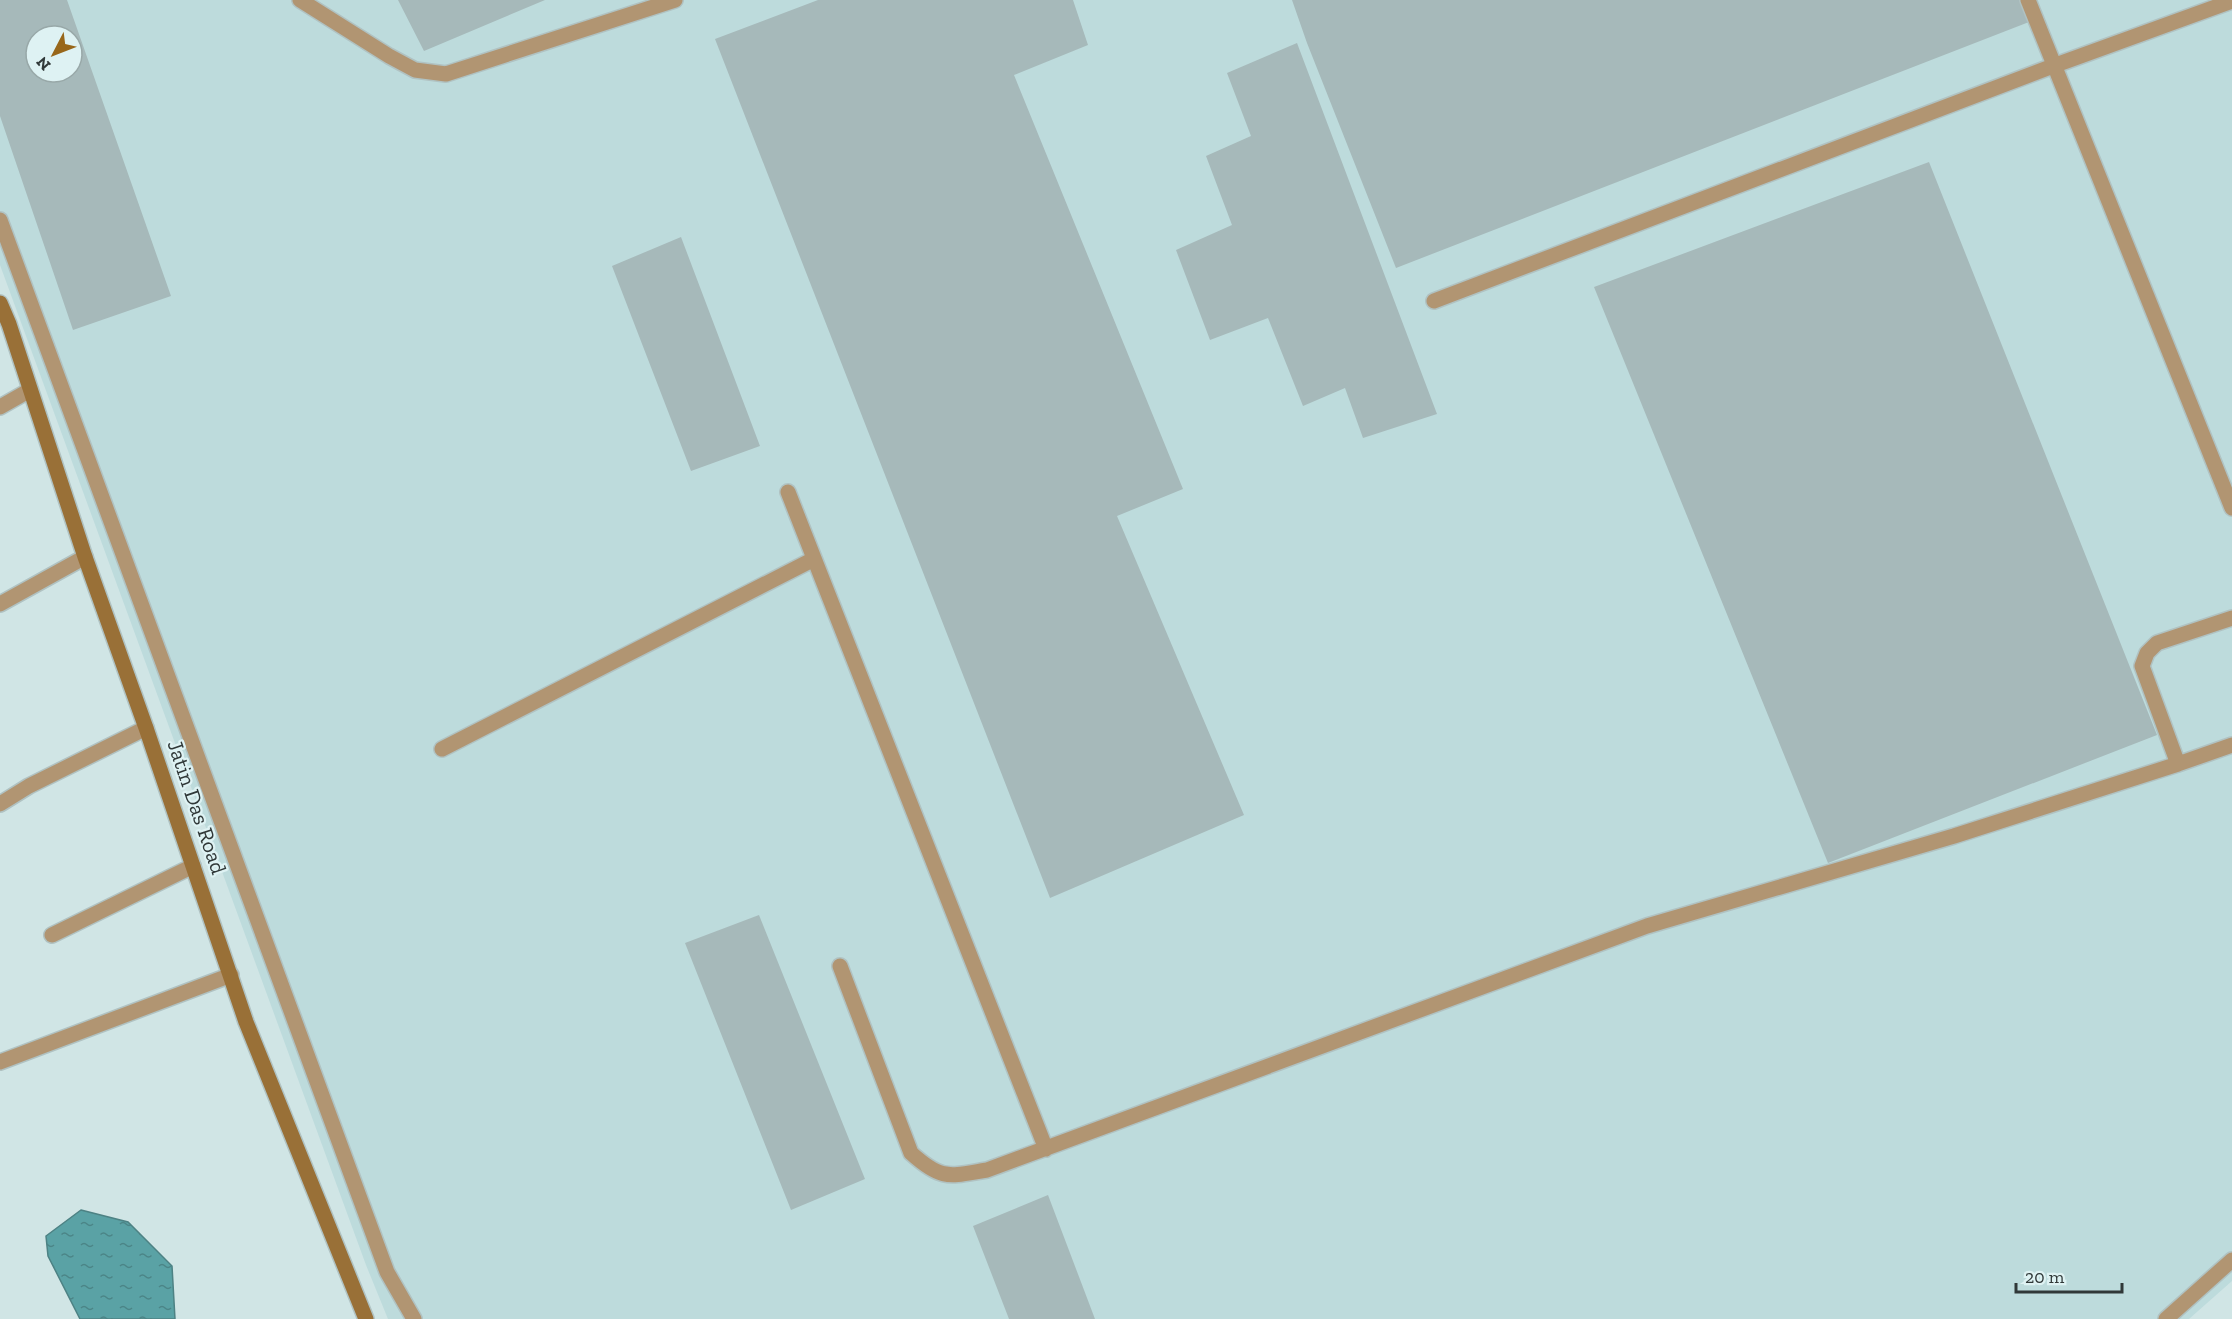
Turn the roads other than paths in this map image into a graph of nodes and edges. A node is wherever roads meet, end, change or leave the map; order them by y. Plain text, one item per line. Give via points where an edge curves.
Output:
1 (300, 0) edge
2 (675, 0) edge
3 (2028, 0) edge
4 (2232, 1) edge
5 (2053, 66) junction
6 (0, 220) edge
7 (1434, 301) dead end
8 (0, 303) edge
9 (30, 390) junction
10 (0, 407) edge
11 (788, 492) dead end
12 (2232, 508) edge
13 (84, 557) junction
14 (814, 560) junction
15 (0, 604) edge
16 (2232, 618) edge
17 (146, 728) junction
18 (2232, 745) edge
19 (442, 748) dead end
20 (2178, 764) junction
21 (0, 804) edge
22 (193, 866) junction
23 (52, 935) dead end
24 (840, 966) dead end
25 (231, 975) junction
26 (0, 1062) edge
27 (1046, 1149) junction
28 (2232, 1260) edge
29 (366, 1319) edge
30 (414, 1319) edge
31 (2166, 1319) edge

1 - 2 street via 415,70 446,74
3 - 5 street
4 - 5 street
5 - 7 street
5 - 12 street
6 - 30 street via 387,1272
8 - 9 street, Jatin Das Road
9 - 10 street
9 - 13 street, Jatin Das Road
11 - 14 street
13 - 15 street
13 - 17 street, Jatin Das Road
14 - 19 street
14 - 27 street
16 - 20 street via 2157,643 2142,666
17 - 21 street
17 - 22 street, Jatin Das Road
18 - 20 street
20 - 27 street via 1954,836 1647,926
22 - 23 street
22 - 25 street, Jatin Das Road
24 - 27 street via 911,1153 929,1169 950,1176 987,1170
25 - 26 street
25 - 29 street, Jatin Das Road via 246,1022
28 - 31 street

